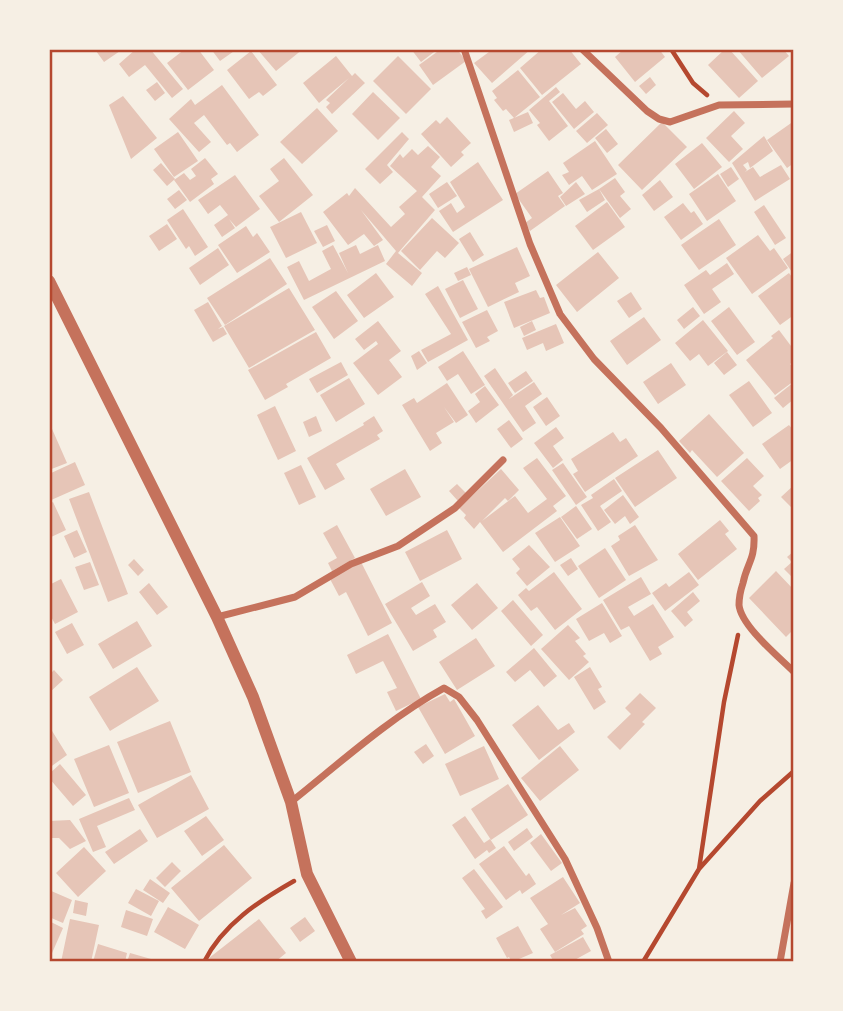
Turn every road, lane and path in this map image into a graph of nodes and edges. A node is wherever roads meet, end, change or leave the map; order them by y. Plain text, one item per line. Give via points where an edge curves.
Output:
1 (464, 49) edge
2 (582, 49) edge
3 (671, 49) edge
4 (794, 104) edge
5 (719, 105) junction
6 (49, 281) edge
7 (503, 460) dead end
8 (217, 617) junction
9 (743, 617) junction
10 (794, 672) edge
11 (794, 771) edge
12 (291, 802) junction
13 (699, 869) junction
14 (307, 874) junction
15 (794, 883) edge
16 (204, 962) edge
17 (351, 962) edge
18 (609, 962) edge
19 (643, 962) edge
20 (780, 962) edge

1 - 9 street via 530,244 560,314 594,359 754,536 755,552 739,605
2 - 5 street via 659,119 670,122
3 - 5 path via 693,83
4 - 5 street
6 - 8 street
7 - 8 street via 455,508 398,545 351,564 295,597
8 - 12 street via 253,697
9 - 10 street
9 - 13 path via 724,702
11 - 13 path via 760,801
12 - 14 street
12 - 18 street via 394,721 444,688 449,690 477,720 565,859
13 - 19 path
14 - 16 path via 246,912 226,930
14 - 17 street
15 - 20 street

